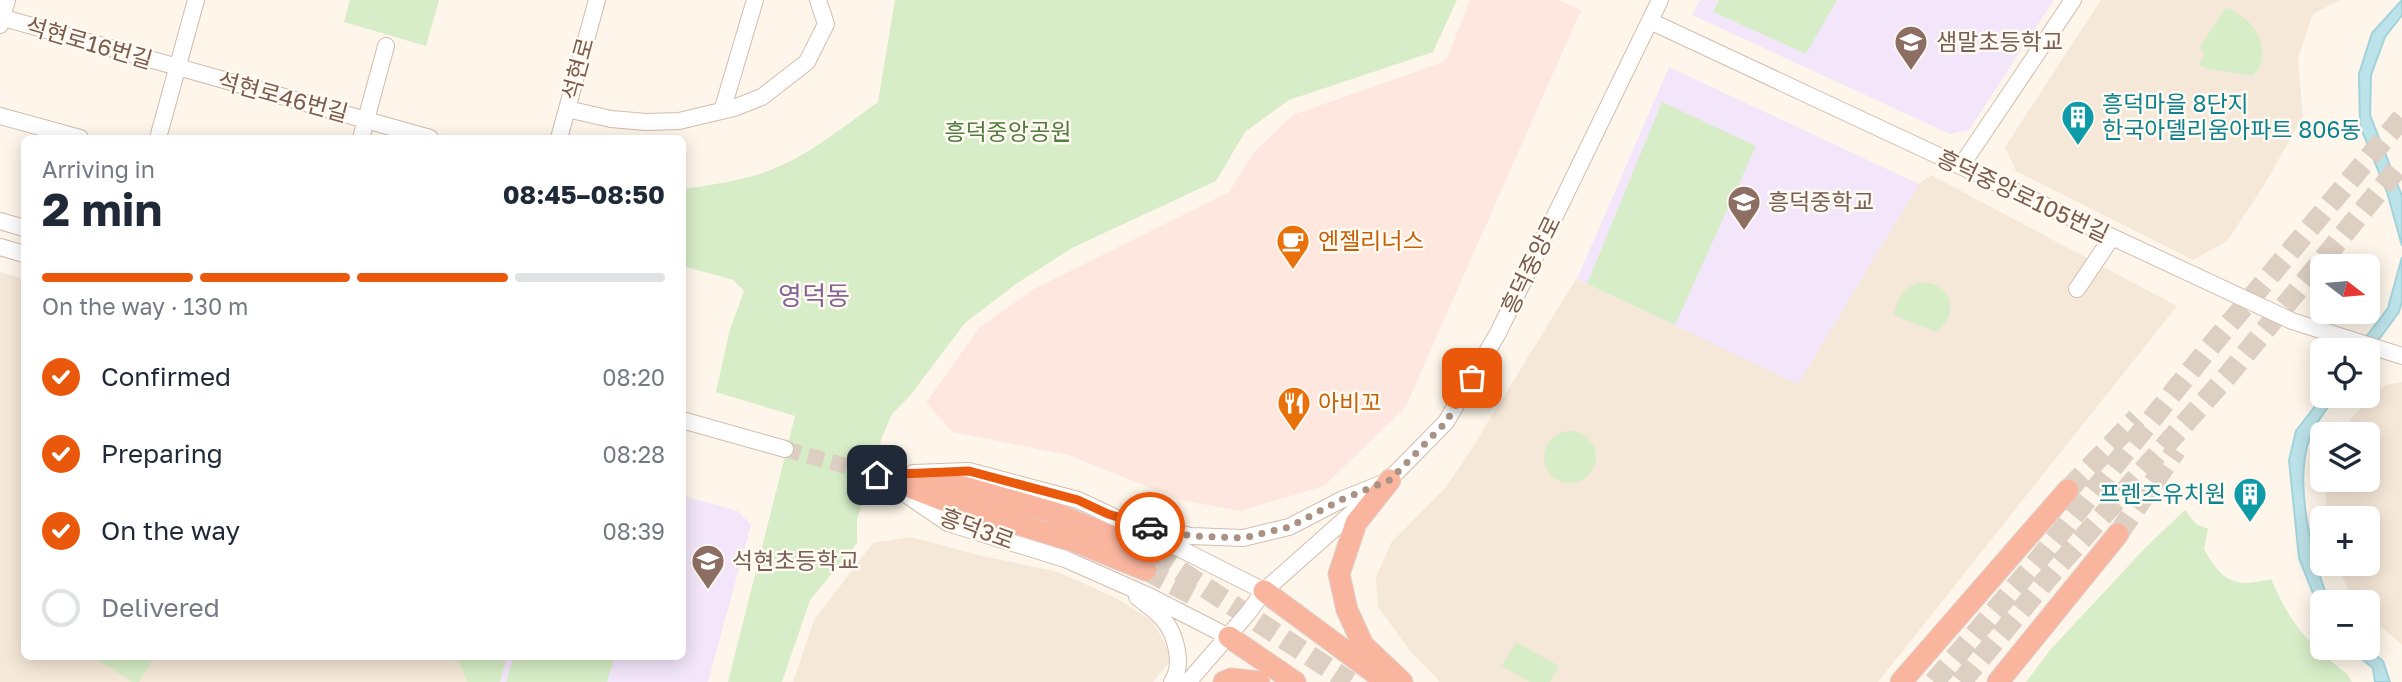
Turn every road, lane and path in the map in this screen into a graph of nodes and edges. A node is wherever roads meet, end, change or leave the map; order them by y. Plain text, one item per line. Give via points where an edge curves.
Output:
1 (7, 0) edge
2 (196, 0) edge
3 (597, 0) edge
4 (755, 0) edge
5 (818, 0) edge
6 (1660, 0) edge
7 (2073, 0) edge
8 (1, 20) edge
9 (1650, 21) junction
10 (386, 46) dead end
11 (177, 68) junction
12 (567, 108) junction
13 (722, 111) junction
14 (0, 116) edge
15 (366, 120) junction
16 (69, 135) edge
17 (159, 135) edge
18 (362, 135) edge
19 (419, 135) edge
20 (560, 135) edge
21 (1961, 166) junction
22 (0, 221) edge
23 (21, 227) edge
24 (2112, 237) junction
25 (0, 247) edge
26 (21, 253) edge
27 (2077, 289) dead end
28 (2402, 356) edge
29 (686, 421) edge
30 (785, 449) tunnel mouth
31 (877, 475) junction
32 (1390, 480) junction
33 (2068, 490) tunnel mouth
34 (1108, 514) junction
35 (2118, 534) tunnel mouth
36 (1150, 562) tunnel mouth
37 (1122, 584) junction
38 (1264, 591) junction
39 (1229, 637) junction
40 (1172, 682) edge
41 (1188, 682) edge
42 (1224, 682) edge
43 (1259, 682) edge
44 (1295, 682) edge
45 (1387, 682) edge
46 (1402, 682) edge
47 (1901, 682) edge
48 (1998, 682) edge

1 - 8 street
2 - 11 street
3 - 12 street, 석현로
4 - 13 street
5 - 13 street via 826,23 807,62 762,97
6 - 9 street, 흥덕중앙로
7 - 21 street
8 - 11 street, 석현로16번길
9 - 21 street, 흥덕중앙로105번길
9 - 32 street, 흥덕중앙로 via 1498,333 1446,422
10 - 15 street
11 - 15 street, 석현로46번길
11 - 17 street
12 - 13 street via 646,122 679,121
12 - 20 street, 석현로
14 - 16 street
15 - 18 street
15 - 19 street, 석현로46번길
21 - 24 street, 흥덕중앙로105번길
22 - 23 street
24 - 27 street
24 - 28 street, 흥덕중앙로105번길 via 2292,321
25 - 26 street
29 - 30 street
31 - 34 street, 흥덕3로 via 969,471 1078,500
31 - 36 highway via 964,508
31 - 37 street, 흥덕3로 via 948,523 1065,559
32 - 34 street via 1289,527 1243,538 1191,536
32 - 38 street, 흥덕중앙로
32 - 46 highway via 1356,523 1339,574 1347,610 1363,645
33 - 47 highway
34 - 38 street, 흥덕3로
35 - 48 highway
37 - 39 street, 흥덕3로
37 - 40 street via 1164,620 1172,634 1178,654
38 - 39 street, 흥덕중앙로
38 - 45 highway
39 - 41 street, 흥덕중앙로
39 - 44 highway
42 - 43 highway

